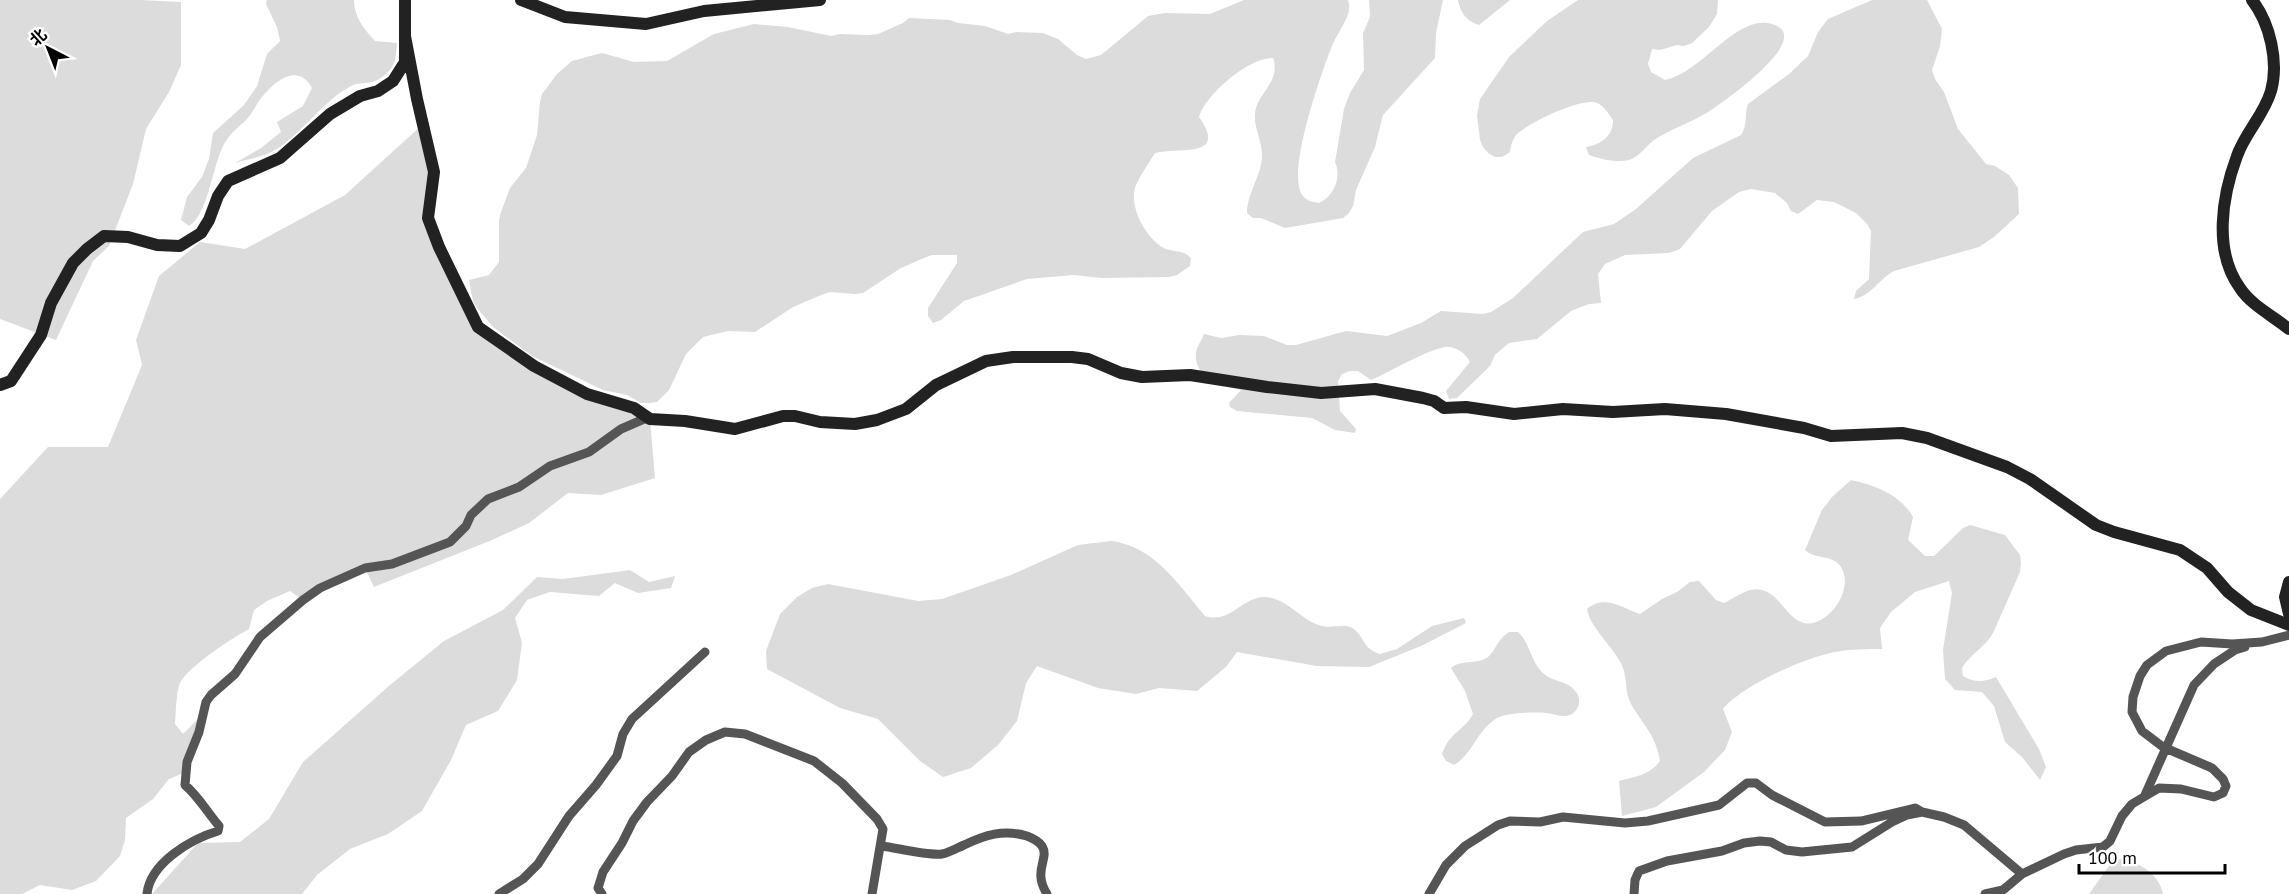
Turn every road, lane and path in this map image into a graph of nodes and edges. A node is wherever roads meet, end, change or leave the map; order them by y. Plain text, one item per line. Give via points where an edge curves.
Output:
1 (405, 0) edge
2 (521, 0) edge
3 (820, 0) edge
4 (2252, 0) edge
5 (405, 36) junction
6 (2289, 329) edge
7 (0, 385) edge
8 (650, 419) junction
9 (2289, 582) edge
10 (2289, 614) edge
11 (2289, 625) edge
12 (2289, 634) edge
13 (2262, 642) junction
14 (705, 652) dead end
15 (2145, 795) junction
16 (1923, 812) junction
17 (882, 846) junction
18 (2022, 874) junction
19 (147, 894) edge
20 (499, 894) edge
21 (602, 894) edge
22 (872, 894) edge
23 (1047, 894) edge
24 (1429, 894) edge
25 (1634, 894) edge
26 (1985, 894) edge

1 - 5 street
2 - 3 street via 565,17 646,24 704,11
4 - 6 street via 2269,33 2271,92 2237,155 2224,205 2222,240 2239,288
5 - 7 street via 405,62 393,81 330,114 280,158 228,182 201,233 180,246 104,236 87,249 73,263 51,303 41,335 11,381
5 - 8 street via 434,172 428,218 478,327 534,366 587,394 634,408
8 - 11 street via 735,429 783,416 855,424 906,409 936,385 986,361 1072,357 1142,376 1190,375 1320,393 1375,389 1434,401 1444,408 1514,414 1563,409 1665,409 1726,414 1831,436 1902,433 2007,467 2083,517 2114,532 2180,549 2207,568 2251,610
8 - 19 street via 621,429 589,452 550,466 519,487 488,499 450,542 392,564 364,568 320,588 260,637 235,674 206,702 187,762 185,785 201,800 219,826 218,831 196,839 161,866 148,883
9 - 10 street via 2285,597
12 - 13 street
13 - 15 street via 2235,650 2194,685
13 - 15 street via 2201,642 2166,651 2147,665 2133,697 2132,712 2142,731 2163,747 2212,768 2226,786 2223,793 2214,797 2159,788
14 - 20 street via 632,719 617,756 569,816 538,864
15 - 18 street via 2122,816 2103,847 2076,850
16 - 18 street via 1964,825
16 - 24 street via 1915,808 1861,821 1825,822 1756,783 1748,783 1719,805 1648,821 1625,823 1563,817 1540,822 1510,821 1465,846 1446,865
16 - 25 street via 1892,822 1852,847 1802,852 1760,841 1667,861 1639,871
17 - 21 street via 883,829 877,819 814,761 745,734 725,732 690,752 647,802 603,872 598,888
17 - 22 street
17 - 23 street via 942,854 990,834 1019,834 1041,845 1045,855 1039,873
18 - 26 street via 2003,890

